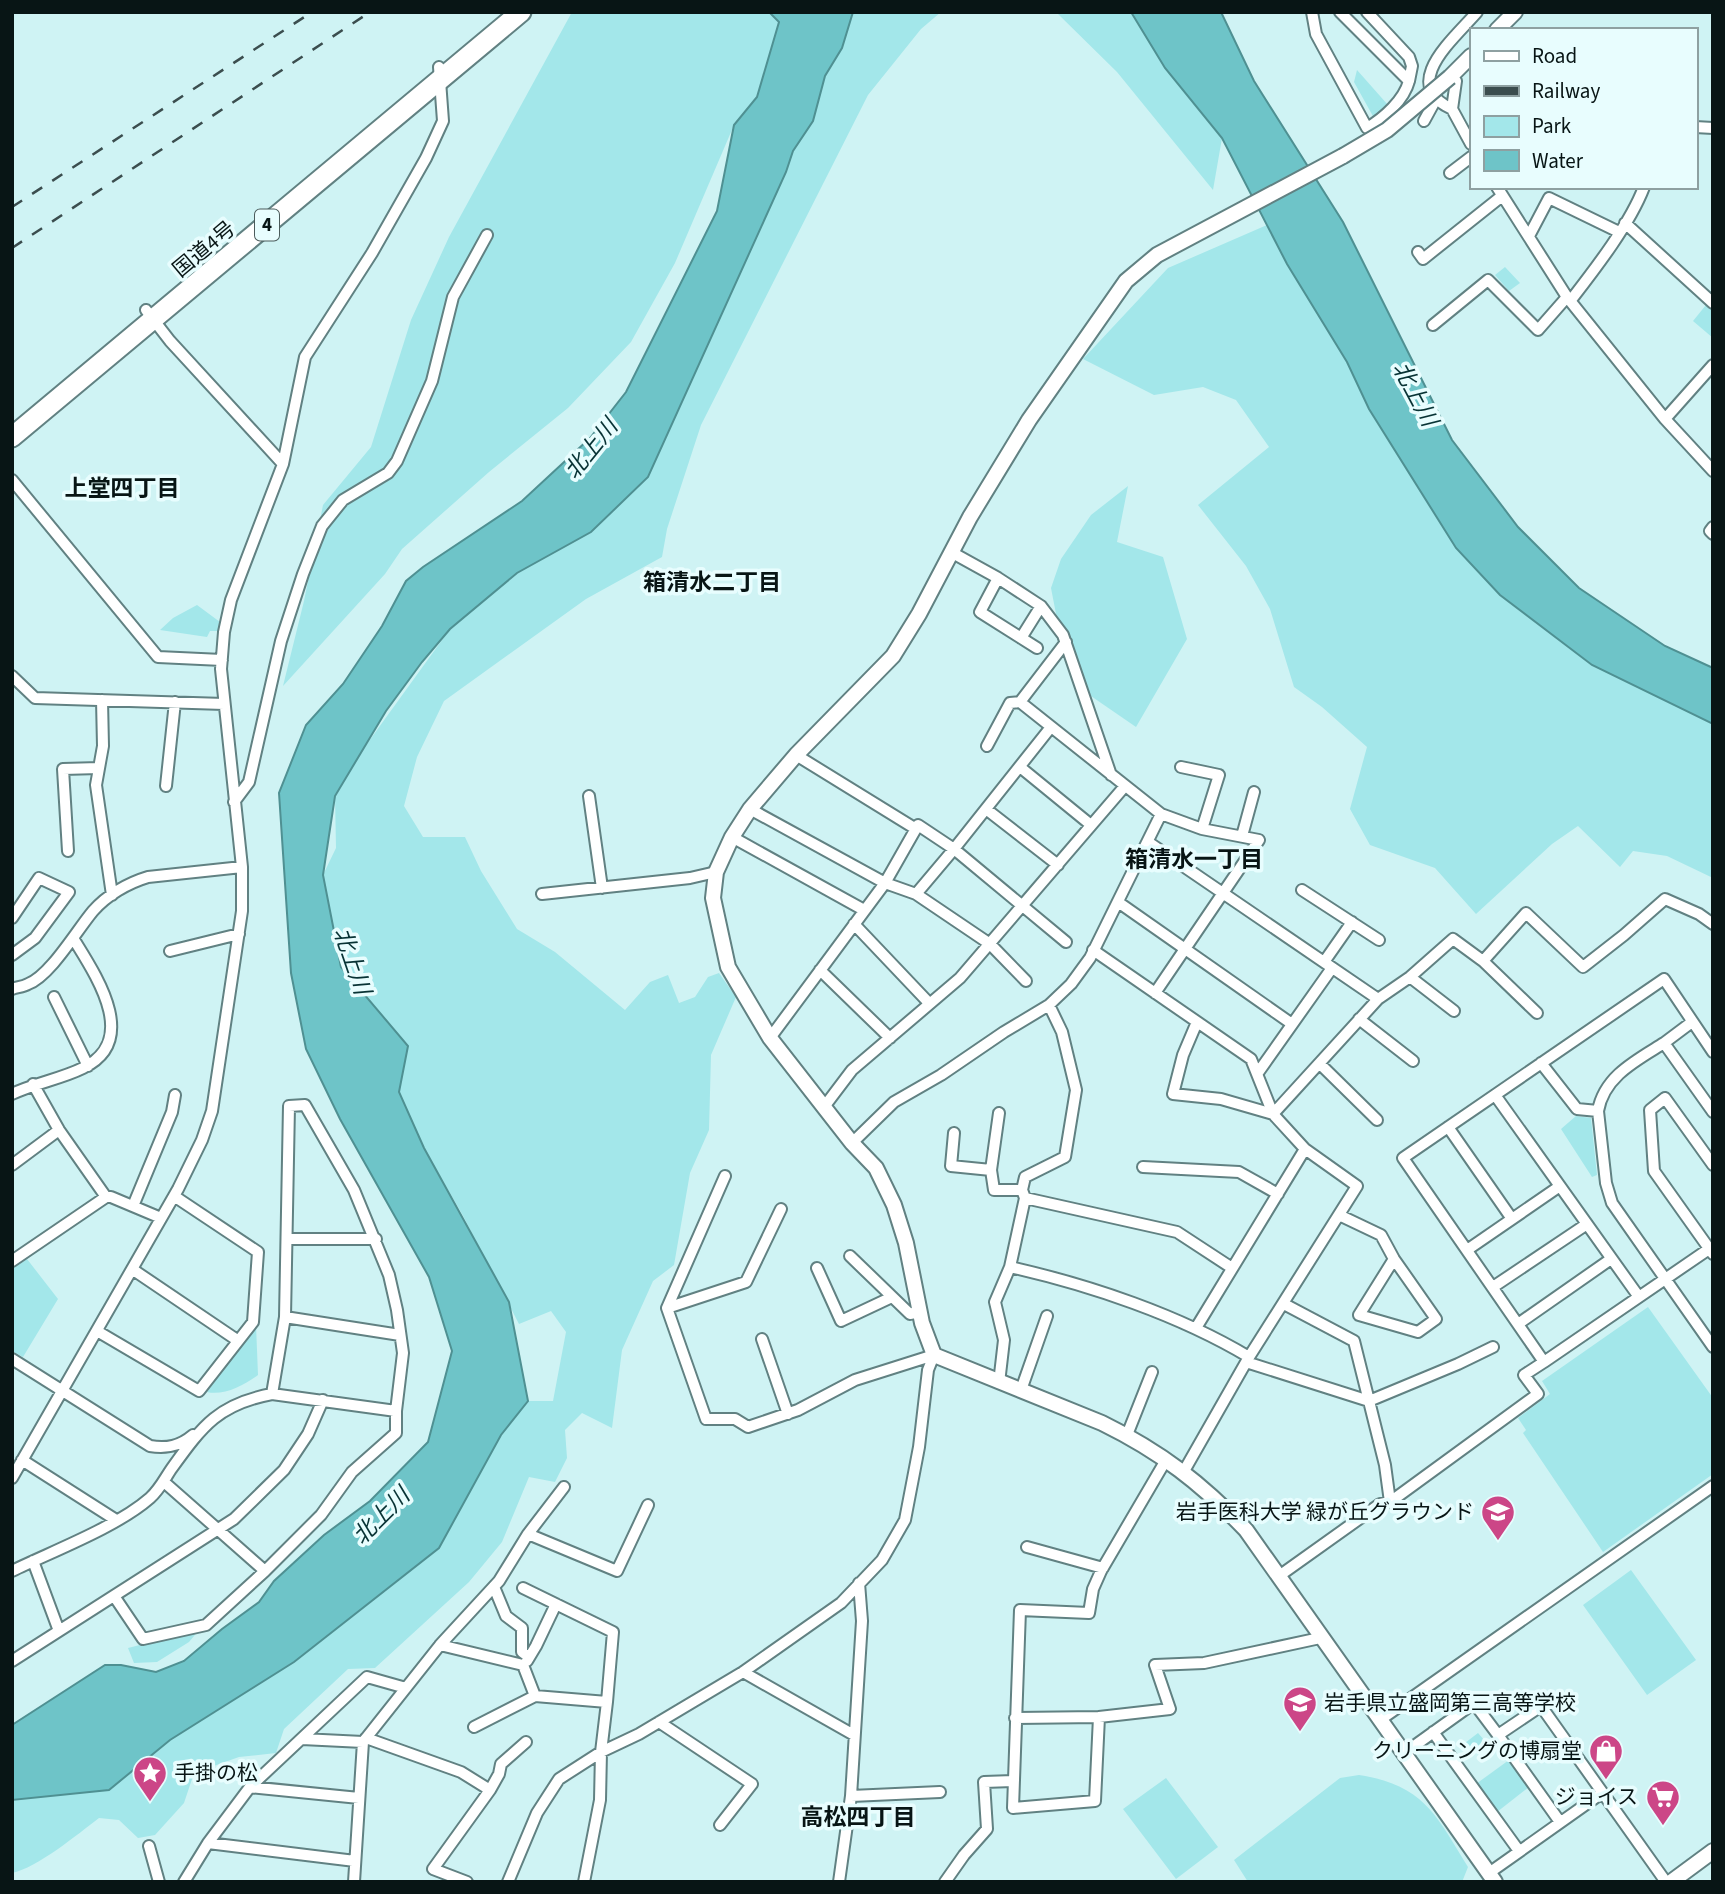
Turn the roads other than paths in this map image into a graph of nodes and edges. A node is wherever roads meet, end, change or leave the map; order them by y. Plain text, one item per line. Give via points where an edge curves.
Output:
1 (505, 12) edge
2 (522, 12) edge
3 (1312, 12) edge
4 (1340, 12) edge
5 (1367, 12) edge
6 (1461, 12) edge
7 (1515, 12) edge
8 (1474, 16) edge
9 (1499, 28) edge
10 (1470, 56) edge
11 (440, 73) junction
12 (1409, 81) junction
13 (1456, 81) dead end
14 (1436, 99) junction
15 (1452, 108) junction
16 (1424, 121) dead end
17 (1470, 142) edge
18 (1470, 158) edge
19 (1450, 173) dead end
20 (1643, 189) edge
21 (1499, 191) edge
22 (1552, 193) edge
23 (1622, 227) junction
24 (487, 235) dead end
25 (1529, 236) junction
26 (1418, 252) dead end
27 (1569, 298) junction
28 (1713, 303) edge
29 (150, 315) junction
30 (1433, 325) dead end
31 (1713, 365) edge
32 (1665, 419) junction
33 (12, 422) edge
34 (12, 437) edge
35 (1710, 463) edge
36 (283, 464) junction
37 (12, 480) edge
38 (1713, 527) edge
39 (1713, 534) edge
40 (951, 552) junction
41 (998, 578) junction
42 (1041, 606) junction
43 (1021, 638) junction
44 (1066, 642) junction
45 (1037, 648) dead end
46 (222, 660) junction
47 (12, 676) edge
48 (102, 700) junction
49 (175, 702) junction
50 (1020, 702) junction
51 (224, 704) junction
52 (1051, 727) junction
53 (987, 746) dead end
54 (796, 755) junction
55 (1020, 767) junction
56 (1181, 767) dead end
57 (99, 768) junction
58 (1111, 775) junction
59 (166, 786) dead end
60 (1125, 786) junction
61 (1254, 792) dead end
62 (589, 796) dead end
63 (234, 802) junction
64 (750, 809) junction
65 (986, 809) junction
66 (1161, 814) junction
67 (1091, 825) junction
68 (916, 829) junction
69 (1202, 829) junction
70 (1242, 836) junction
71 (732, 837) junction
72 (1147, 842) junction
73 (954, 849) junction
74 (68, 851) dead end
75 (1058, 865) junction
76 (242, 867) junction
77 (716, 872) junction
78 (884, 883) junction
79 (602, 888) junction
80 (1302, 890) dead end
81 (112, 894) junction
82 (542, 894) dead end
83 (916, 894) junction
84 (1223, 894) junction
85 (1118, 902) junction
86 (1022, 906) junction
87 (864, 910) junction
88 (12, 918) edge
89 (1352, 922) junction
90 (854, 924) junction
91 (1713, 924) edge
92 (239, 934) junction
93 (73, 938) junction
94 (1380, 940) dead end
95 (1066, 942) dead end
96 (990, 944) junction
97 (1185, 949) junction
98 (1093, 950) junction
99 (170, 951) dead end
100 (12, 955) edge
101 (1483, 961) junction
102 (1328, 965) junction
103 (820, 970) junction
104 (1410, 977) junction
105 (1026, 981) dead end
106 (12, 989) edge
107 (1156, 993) junction
108 (54, 997) dead end
109 (1378, 999) junction
110 (929, 1003) junction
111 (1049, 1005) junction
112 (1454, 1011) dead end
113 (1537, 1013) dead end
114 (1359, 1020) junction
115 (1197, 1022) junction
116 (1692, 1022) junction
117 (1292, 1024) junction
118 (770, 1038) junction
119 (890, 1038) junction
120 (1664, 1043) junction
121 (1713, 1052) edge
122 (1413, 1061) dead end
123 (1541, 1063) junction
124 (1320, 1064) junction
125 (88, 1066) junction
126 (1257, 1074) junction
127 (33, 1084) junction
128 (12, 1094) edge
129 (1495, 1095) junction
130 (175, 1096) dead end
131 (824, 1107) junction
132 (1598, 1111) junction
133 (999, 1112) dead end
134 (1713, 1112) edge
135 (1273, 1114) junction
136 (1377, 1120) dead end
137 (1448, 1127) junction
138 (59, 1130) junction
139 (954, 1133) dead end
140 (852, 1143) junction
141 (1305, 1149) junction
142 (12, 1165) edge
143 (1713, 1166) edge
144 (1143, 1167) dead end
145 (991, 1170) junction
146 (725, 1176) dead end
147 (1560, 1186) junction
148 (1023, 1194) junction
149 (1278, 1194) junction
150 (174, 1196) junction
151 (106, 1197) junction
152 (133, 1206) junction
153 (780, 1209) dead end
154 (1339, 1215) junction
155 (161, 1218) junction
156 (1512, 1219) junction
157 (1587, 1224) junction
158 (287, 1239) junction
159 (376, 1240) junction
160 (1467, 1250) junction
161 (1711, 1252) edge
162 (850, 1256) dead end
163 (1394, 1259) junction
164 (1611, 1259) junction
165 (12, 1261) edge
166 (1010, 1267) junction
167 (817, 1268) dead end
168 (1232, 1268) junction
169 (132, 1269) junction
170 (1665, 1279) junction
171 (1493, 1287) junction
172 (892, 1297) junction
173 (1639, 1297) junction
174 (1284, 1304) junction
175 (667, 1308) junction
176 (920, 1312) junction
177 (1047, 1316) dead end
178 (285, 1317) junction
179 (1518, 1324) junction
180 (1196, 1328) junction
181 (97, 1331) junction
182 (400, 1335) junction
183 (762, 1339) dead end
184 (237, 1340) junction
185 (1493, 1347) dead end
186 (1713, 1347) edge
187 (934, 1356) junction
188 (12, 1359) edge
189 (1248, 1359) junction
190 (1544, 1362) junction
191 (1152, 1372) dead end
192 (999, 1383) junction
193 (61, 1390) junction
194 (1021, 1390) junction
195 (272, 1394) junction
196 (323, 1401) junction
197 (1369, 1401) junction
198 (396, 1411) junction
199 (788, 1414) junction
200 (206, 1425) junction
201 (1127, 1435) junction
202 (22, 1460) junction
203 (1166, 1460) junction
204 (1184, 1471) junction
205 (12, 1478) edge
206 (164, 1482) junction
207 (565, 1486) dead end
208 (1713, 1486) edge
209 (1390, 1502) junction
210 (648, 1505) dead end
211 (116, 1520) junction
212 (218, 1529) junction
213 (528, 1534) junction
214 (1027, 1547) dead end
215 (33, 1561) junction
216 (1103, 1569) junction
217 (12, 1571) edge
218 (265, 1571) junction
219 (1279, 1576) junction
220 (859, 1583) junction
221 (494, 1587) junction
222 (523, 1588) dead end
223 (114, 1596) junction
224 (556, 1604) junction
225 (59, 1631) junction
226 (1320, 1638) junction
227 (440, 1645) junction
228 (12, 1661) edge
229 (526, 1661) junction
230 (743, 1672) junction
231 (406, 1688) junction
232 (535, 1696) junction
233 (607, 1702) junction
234 (1099, 1717) junction
235 (1015, 1718) junction
236 (1380, 1720) junction
237 (659, 1722) junction
238 (474, 1727) dead end
239 (1433, 1732) junction
240 (854, 1735) junction
241 (1498, 1735) junction
242 (302, 1738) junction
243 (365, 1740) junction
244 (526, 1742) dead end
245 (601, 1752) junction
246 (1403, 1754) junction
247 (1013, 1781) junction
248 (250, 1787) junction
249 (490, 1790) junction
250 (940, 1792) dead end
251 (1602, 1793) junction
252 (851, 1796) junction
253 (359, 1798) junction
254 (1560, 1822) junction
255 (720, 1825) dead end
256 (208, 1843) junction
257 (149, 1846) dead end
258 (1713, 1851) edge
259 (1518, 1852) junction
260 (355, 1861) junction
261 (1492, 1877) edge
262 (159, 1882) edge
263 (184, 1882) edge
264 (354, 1882) edge
265 (467, 1882) edge
266 (508, 1882) edge
267 (584, 1882) edge
268 (839, 1882) edge
269 (945, 1882) edge
270 (1668, 1882) edge

1 - 11 highway, 国道4号 / 4
2 - 11 highway, 国道4号 / 4
3 - 12 street via 1316,34 1367,128 1406,92
4 - 12 street
5 - 12 street via 1409,57
6 - 8 street
7 - 9 street
8 - 14 street via 1433,67 1430,91
10 - 40 street, bridge via 1387,130 1157,255 1126,281 1029,420
11 - 29 highway, 国道4号 / 4
11 - 36 street via 443,121 426,158 372,253 304,356
13 - 15 street
14 - 15 street
14 - 16 street
15 - 17 street
18 - 19 street
20 - 23 street
21 - 25 street
21 - 26 street via 1423,259
22 - 23 street
22 - 25 street
23 - 27 street
23 - 28 street
24 - 63 street via 453,298 432,381 397,461 388,474 343,499 322,526 281,641 250,782
25 - 27 street
27 - 30 street via 1538,330 1488,280
27 - 32 street
29 - 33 highway, 国道4号 / 4
29 - 34 highway, 国道4号 / 4
29 - 36 street
31 - 32 street
32 - 35 street
36 - 46 street via 231,600
37 - 46 street via 158,657
38 - 39 street
40 - 41 street
40 - 54 street via 893,656
41 - 42 street
41 - 43 street via 979,612
42 - 43 street
42 - 44 street
43 - 45 street
44 - 50 street
44 - 58 street
46 - 51 street
47 - 48 street via 35,698
48 - 49 street
48 - 57 street
49 - 51 street
49 - 59 street
50 - 52 street
50 - 53 street via 1010,703
51 - 63 street
52 - 55 street
52 - 58 street
54 - 64 street
54 - 68 street
55 - 65 street
55 - 67 street
56 - 69 street via 1219,775
57 - 74 street via 63,769
57 - 81 street via 96,785
58 - 60 street
60 - 66 street
60 - 67 street
61 - 70 street
62 - 79 street
63 - 76 street
64 - 71 street
64 - 78 street
65 - 73 street
65 - 75 street
66 - 69 street
66 - 72 street
67 - 75 street
68 - 73 street via 918,824
68 - 78 street
69 - 70 street
70 - 84 street via 1259,839
71 - 77 street
71 - 87 street
72 - 84 street
72 - 85 street
73 - 83 street
73 - 86 street
75 - 86 street
76 - 81 street via 148,877
76 - 92 street
77 - 79 street
77 - 118 street via 713,898 728,967
78 - 83 street
78 - 87 street
79 - 82 street
80 - 89 street
81 - 93 street via 94,909
83 - 96 street
84 - 97 street
84 - 102 street
85 - 97 street
85 - 98 street
86 - 95 street
86 - 96 street
87 - 90 street
88 - 100 street via 40,878 69,892 35,938
89 - 94 street
89 - 102 street
90 - 103 street
90 - 110 street
91 - 101 street via 1665,899 1583,967 1526,913
92 - 99 street
92 - 150 street via 212,1111
93 - 106 street via 30,984
93 - 125 street via 107,997 111,1026 104,1052
96 - 105 street
96 - 110 street via 960,978
97 - 107 street
97 - 117 street
98 - 107 street
98 - 111 street via 1071,984
101 - 104 street via 1453,939
101 - 113 street
102 - 109 street
102 - 117 street
103 - 118 street
103 - 119 street
104 - 109 street
104 - 112 street
107 - 115 street
108 - 125 street
109 - 114 street
110 - 119 street
111 - 140 street via 894,1102
111 - 148 street via 1062,1032 1076,1090 1065,1157 1025,1177
114 - 122 street
114 - 124 street
115 - 126 street via 1251,1059
115 - 135 street via 1173,1094 1221,1099
116 - 120 street
116 - 121 street
116 - 123 street via 1664,979
117 - 126 street
118 - 131 street
119 - 131 street via 852,1070
120 - 132 street via 1609,1083
120 - 134 street
123 - 129 street
123 - 132 street via 1577,1109
124 - 135 street
124 - 136 street
125 - 127 street
126 - 135 street
127 - 128 street
127 - 138 street
129 - 137 street
129 - 147 street
130 - 152 street
131 - 140 street
132 - 170 street via 1612,1203
133 - 145 street
135 - 141 street
137 - 156 street
137 - 160 street via 1403,1158
138 - 142 street
138 - 151 street
139 - 145 street via 950,1166
140 - 176 street via 876,1168 894,1205
141 - 149 street
141 - 154 street via 1357,1186
143 - 161 street via 1665,1098 1650,1110 1654,1171
144 - 149 street via 1239,1172
145 - 148 street via 994,1190
146 - 175 street
147 - 156 street
147 - 157 street
148 - 166 street
148 - 168 street via 1177,1232
149 - 168 street
150 - 155 street
150 - 184 street via 258,1252 253,1322
151 - 152 street
151 - 165 street
152 - 155 street
153 - 175 street via 746,1282
154 - 163 street via 1381,1235
154 - 174 street
155 - 169 street
156 - 160 street
157 - 164 street
157 - 171 street
158 - 159 street
158 - 159 street via 289,1106 305,1105 354,1190
158 - 178 street
159 - 182 street via 389,1275
160 - 171 street
161 - 170 street
162 - 172 street
163 - 163 street via 1436,1319 1418,1332 1359,1315
164 - 173 street
164 - 179 street
166 - 180 street via 1055,1277
166 - 192 street via 995,1301 1004,1340
167 - 172 street via 841,1321
168 - 180 street
169 - 181 street
169 - 184 street
170 - 173 street
170 - 186 street
171 - 179 street
172 - 176 street via 910,1314
173 - 190 street
174 - 189 street
174 - 197 street via 1354,1341
175 - 199 street via 706,1419 734,1419 748,1427
176 - 187 street
177 - 194 street
178 - 182 street
178 - 195 street
179 - 190 street
180 - 189 street
181 - 184 street via 199,1391
181 - 193 street
182 - 198 street via 403,1353
183 - 199 street
185 - 197 street
187 - 192 street
187 - 199 street via 855,1380
187 - 220 street via 905,1520 882,1560
188 - 193 street
189 - 197 street
189 - 204 street
190 - 209 street via 1524,1375 1538,1394
191 - 201 street
192 - 194 street
193 - 200 street via 150,1446 183,1444
193 - 202 street
194 - 201 street
195 - 196 street
195 - 200 street via 228,1407
196 - 198 street
196 - 212 street via 284,1470 251,1505
197 - 209 street
198 - 218 street via 396,1433 352,1472 321,1515
200 - 206 street
201 - 203 street
202 - 205 street
202 - 211 street
203 - 204 street
203 - 216 street
204 - 219 street via 1246,1530
206 - 211 street via 151,1497
206 - 212 street
207 - 213 street
208 - 236 street
209 - 219 street via 1380,1504
210 - 213 street via 618,1571
211 - 215 street
212 - 218 street
212 - 223 street
213 - 221 street
214 - 216 street
215 - 217 street
215 - 225 street
216 - 235 street via 1088,1613 1020,1610
218 - 223 street via 206,1625 143,1639
219 - 226 street
220 - 230 street via 841,1603
220 - 240 street via 862,1621
221 - 227 street
221 - 229 street via 506,1616 522,1628
222 - 224 street
223 - 225 street
224 - 229 street
224 - 233 street via 613,1632
225 - 228 street
226 - 234 street via 1204,1663 1155,1665 1170,1709
226 - 236 street
227 - 229 street
227 - 231 street
229 - 232 street
230 - 237 street
230 - 240 street
231 - 242 street via 367,1677
231 - 243 street
232 - 233 street
232 - 238 street
233 - 245 street
234 - 235 street
234 - 247 street via 1095,1801 1013,1808
235 - 247 street
236 - 246 street
237 - 245 street
237 - 255 street via 752,1784
239 - 241 street via 1474,1703
239 - 246 street
239 - 259 street
240 - 252 street
241 - 251 street via 1541,1706
241 - 254 street
242 - 243 street
242 - 248 street
243 - 249 street via 461,1772
243 - 253 street
244 - 249 street via 501,1764
245 - 266 street via 559,1779 537,1813
245 - 267 street via 600,1800
246 - 261 street
247 - 269 street via 984,1782 987,1829
248 - 253 street
248 - 256 street
249 - 265 street via 432,1868
250 - 252 street
251 - 254 street
251 - 270 street
252 - 268 street
253 - 260 street
254 - 259 street
256 - 260 street
256 - 263 street
257 - 262 street
258 - 270 street
259 - 261 street
260 - 264 street

